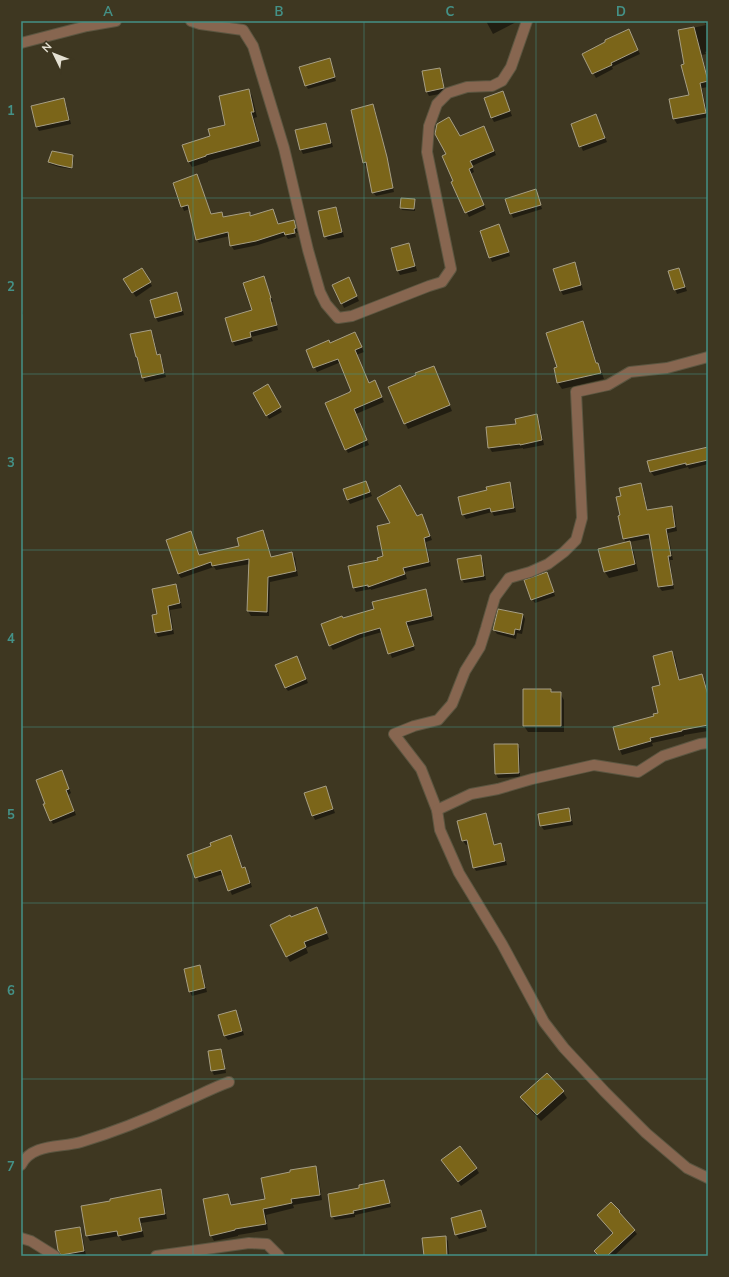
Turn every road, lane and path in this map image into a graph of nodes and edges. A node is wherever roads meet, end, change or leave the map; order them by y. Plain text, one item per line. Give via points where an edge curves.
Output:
1 (116, 21) edge
2 (191, 21) edge
3 (527, 21) edge
4 (21, 43) edge
5 (708, 357) edge
6 (708, 742) edge
7 (437, 810) junction
8 (229, 1082) dead end
9 (21, 1165) edge
10 (708, 1178) edge
11 (21, 1238) edge
12 (55, 1256) edge
13 (156, 1256) edge
14 (279, 1256) edge

1 - 4 street
2 - 3 street via 243,30 253,46 284,148 320,292 338,318 352,316 442,282 451,268 426,152 429,126 437,104 448,93 467,87 492,86 502,81 512,66
5 - 7 street via 667,368 630,372 608,384 576,392 582,518 576,540 548,564 509,578 495,597 480,647 465,671 452,704 438,720 394,734 422,769
6 - 7 street via 663,756 638,772 594,765 471,794
7 - 10 street via 440,830 459,873 502,944 544,1022 564,1048 646,1133 687,1168
8 - 9 street via 115,1130 79,1142 40,1149
11 - 12 street via 31,1241
13 - 14 street via 249,1242 267,1244

